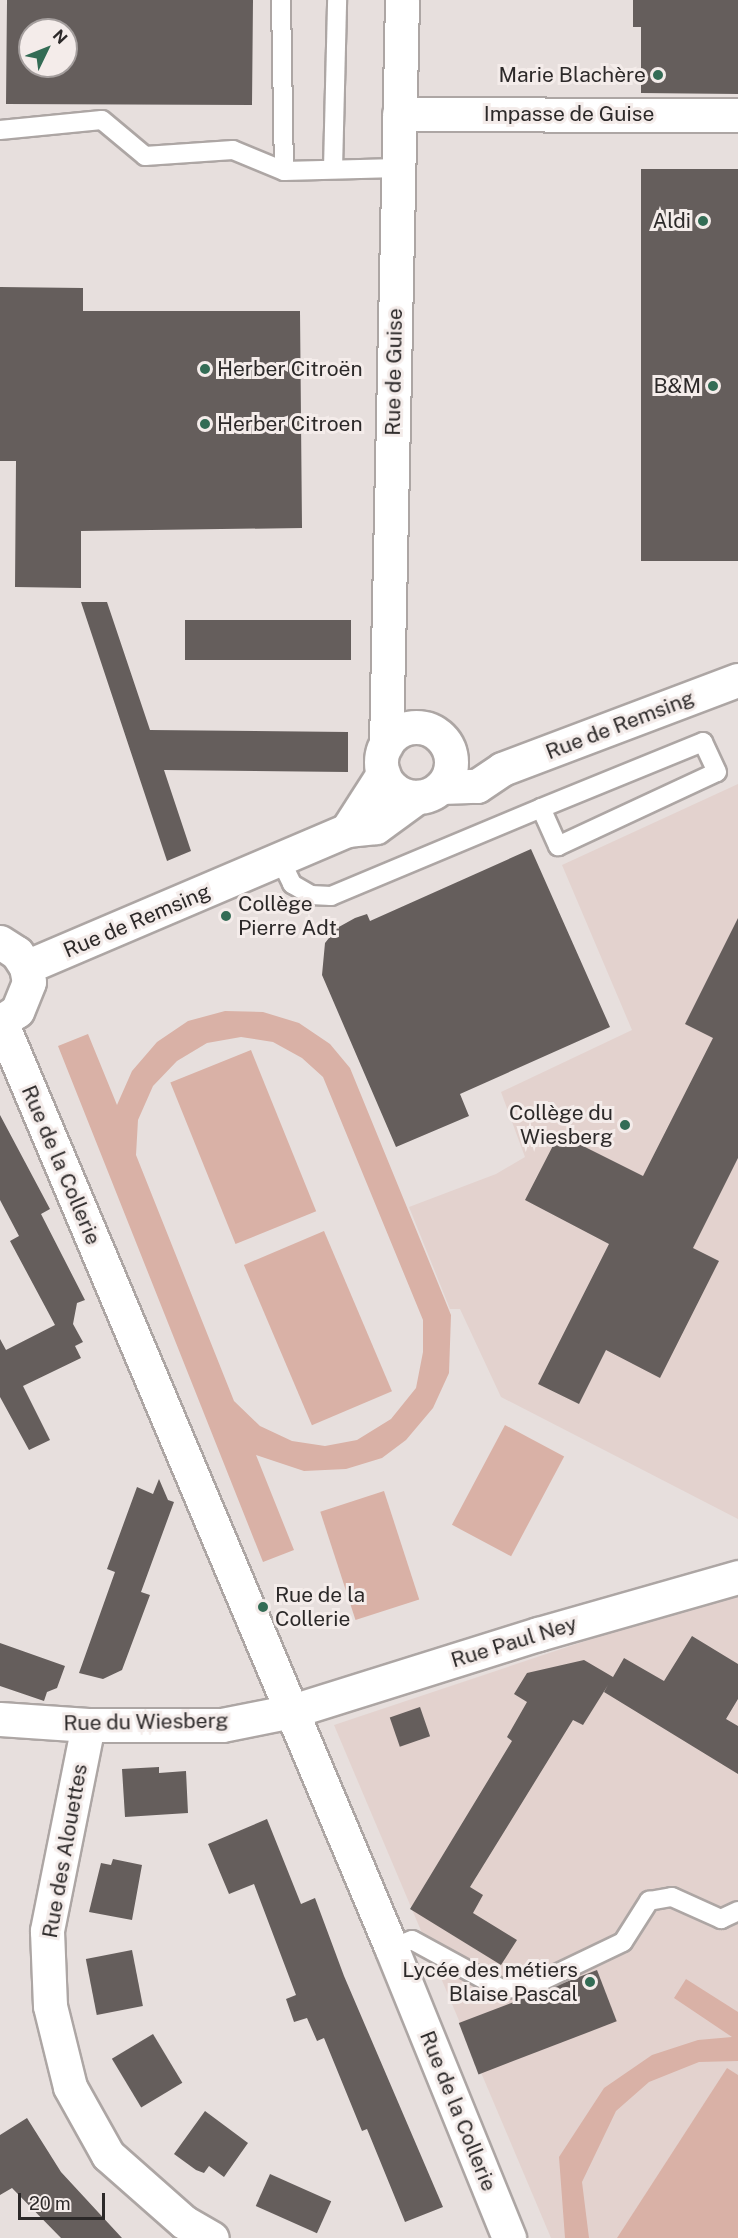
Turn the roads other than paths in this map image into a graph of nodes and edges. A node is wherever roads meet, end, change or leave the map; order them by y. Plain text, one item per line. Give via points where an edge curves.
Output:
1 (282, 0) edge
2 (337, 0) edge
3 (402, 0) edge
4 (399, 114) junction
5 (738, 115) edge
6 (0, 129) edge
7 (398, 168) junction
8 (333, 169) junction
9 (284, 171) junction
10 (738, 680) edge
11 (451, 755) junction
12 (385, 759) junction
13 (502, 769) junction
14 (429, 792) junction
15 (541, 808) junction
16 (347, 830) junction
17 (280, 859) junction
18 (0, 942) edge
19 (26, 967) junction
20 (1, 1022) edge
21 (738, 1577) edge
22 (292, 1711) junction
23 (0, 1719) edge
24 (88, 1725) junction
25 (738, 1911) edge
26 (721, 1919) junction
27 (738, 1929) edge
28 (391, 1947) junction
29 (212, 2238) edge
30 (509, 2238) edge

1 - 9 lane
2 - 8 lane
3 - 4 street, Rue de Guise
4 - 5 street, Impasse de Guise
4 - 7 street, Rue de Guise
6 - 9 lane via 102,120 145,156 233,150
7 - 8 lane
7 - 12 street, Rue de Guise
8 - 9 lane
10 - 13 street, Rue de Remsing
11 - 12 street via 438,735 409,728
11 - 13 street
11 - 14 street via 448,778
12 - 14 street via 396,791
12 - 16 street
13 - 14 street, Rue de Remsing via 477,786
14 - 16 street, Rue de Remsing via 376,827
15 - 15 lane via 558,846 717,772 702,742
15 - 17 lane via 331,896 311,895 292,884
16 - 17 street, Rue de Remsing
17 - 19 street, Rue de Remsing
18 - 19 street via 17,953
19 - 20 street via 25,999 17,1011
20 - 22 street, Rue de la Collerie
21 - 22 street, Rue Paul Ney
22 - 24 street, Rue du Wiesberg via 222,1725
22 - 28 street, Rue de la Collerie
23 - 24 street, Rue du Wiesberg
24 - 29 street, Rue des Alouettes via 47,1931 50,2006 70,2088 108,2155 184,2222
25 - 26 lane
26 - 27 lane
26 - 28 lane via 672,1897 649,1901 623,1942 529,1987 502,1989 412,1940
28 - 30 street, Rue de la Collerie

